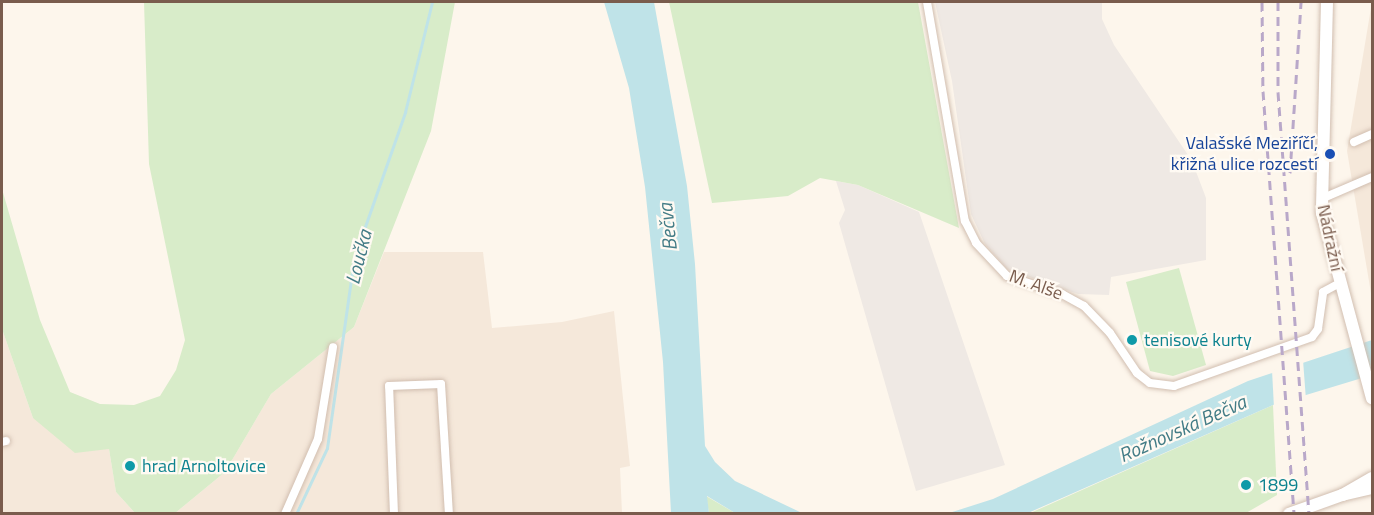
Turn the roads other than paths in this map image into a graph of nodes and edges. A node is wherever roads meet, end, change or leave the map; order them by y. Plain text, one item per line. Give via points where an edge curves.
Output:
1 (927, 2) edge
2 (1327, 2) edge
3 (1372, 134) edge
4 (1354, 142) dead end
5 (1372, 177) edge
6 (1322, 199) junction
7 (1340, 283) junction
8 (333, 347) dead end
9 (1372, 395) edge
10 (1372, 478) edge
11 (1372, 488) edge
12 (1342, 495) junction
13 (285, 513) edge
14 (394, 513) edge
15 (449, 513) edge
16 (1288, 513) edge

1 - 7 street, M. Alše via 965,221 976,243 1007,276 1062,294 1084,306 1103,324 1144,379 1155,386 1174,386 1312,337 1318,329 1323,292
2 - 6 main road, Nádražní
3 - 4 street
5 - 6 street
6 - 7 main road, Nádražní
7 - 9 main road, Nádražní
8 - 13 street via 318,439
10 - 12 main road
11 - 12 main road
12 - 16 main road
14 - 15 street via 389,386 441,384

